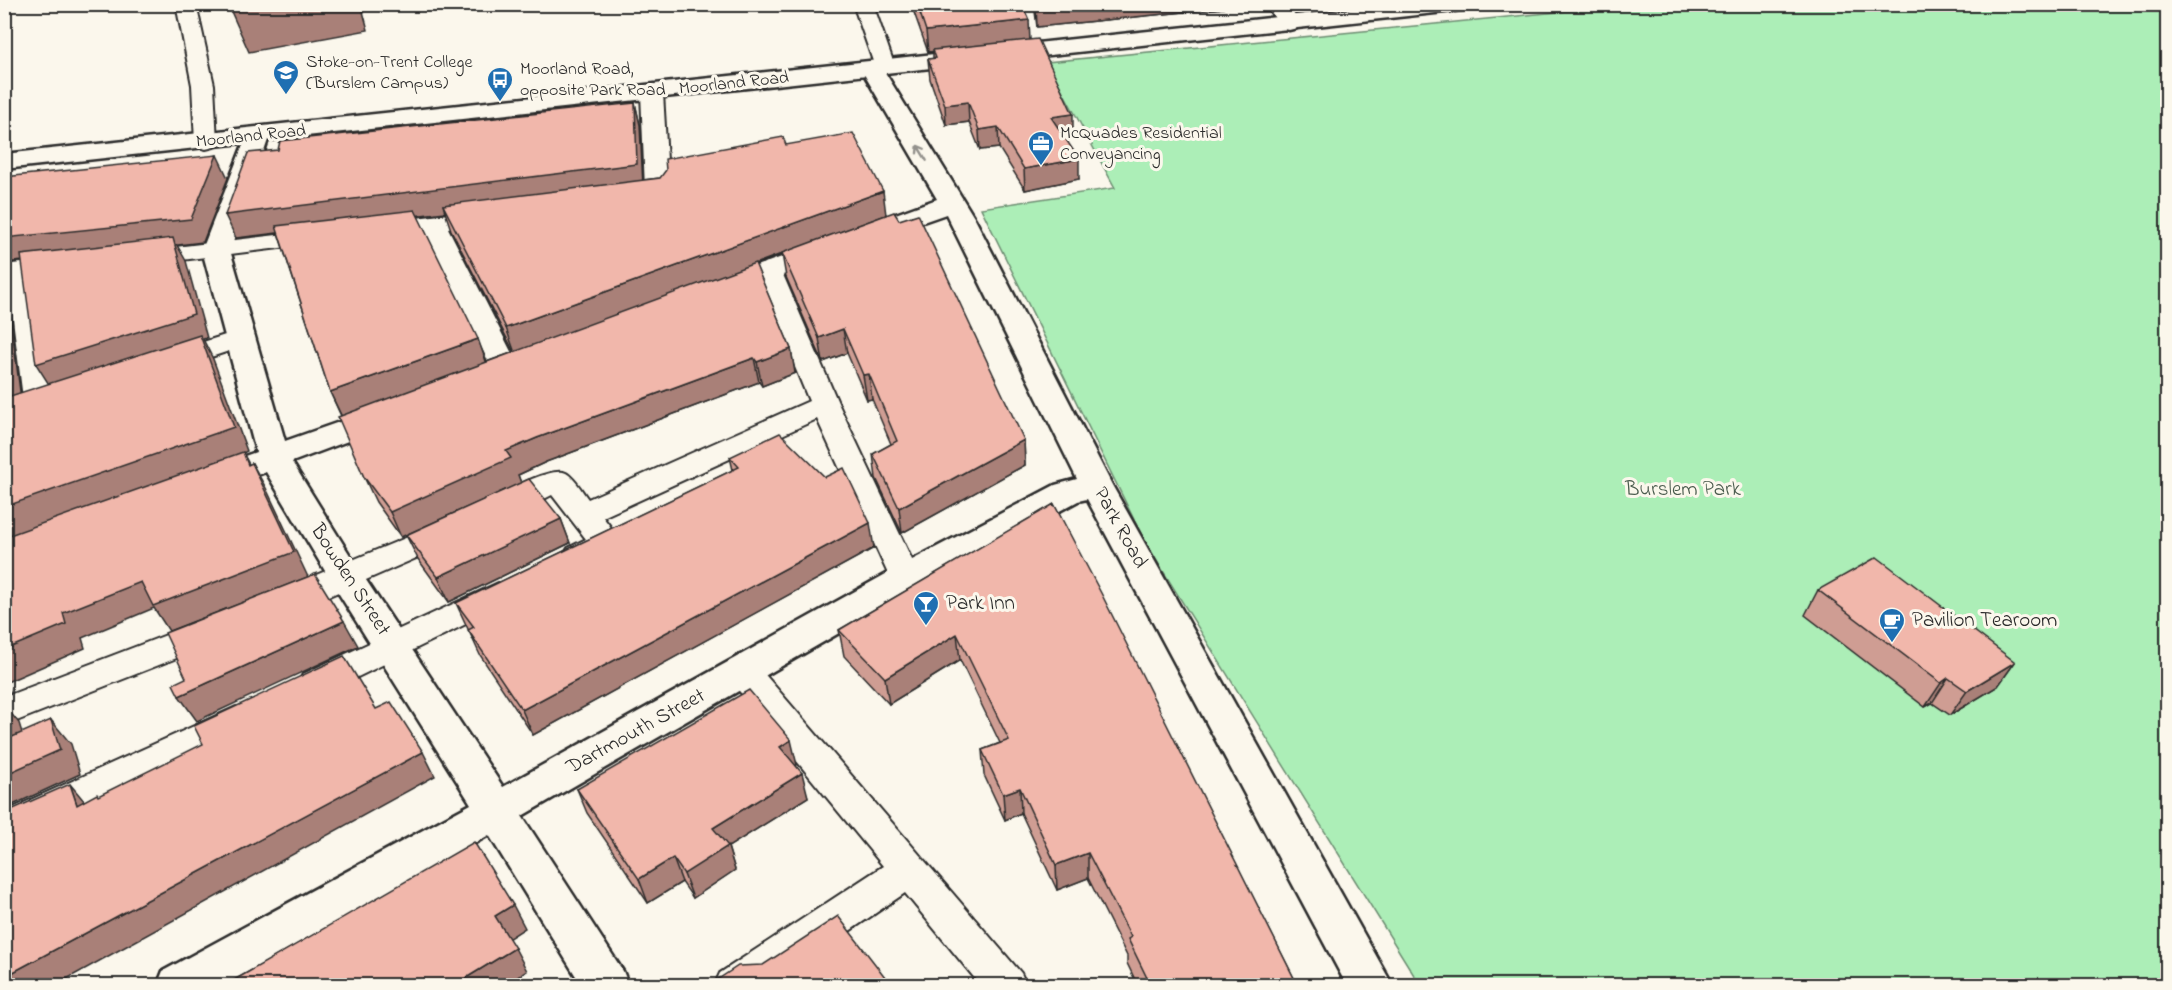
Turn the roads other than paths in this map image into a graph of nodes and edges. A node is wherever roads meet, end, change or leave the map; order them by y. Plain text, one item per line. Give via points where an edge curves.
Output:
1 (186, 4) edge
2 (863, 4) edge
3 (1276, 4) edge
4 (1463, 4) edge
5 (1289, 23) junction
6 (879, 68) junction
7 (652, 93) junction
8 (257, 137) junction
9 (206, 142) junction
10 (4, 162) edge
11 (613, 200) edge
12 (952, 203) junction
13 (514, 213) edge
14 (433, 223) junction
15 (216, 250) junction
16 (123, 260) edge
17 (88, 264) edge
18 (768, 270) junction
19 (12, 272) edge
20 (692, 299) edge
21 (241, 338) junction
22 (518, 366) joint
23 (151, 368) edge
24 (479, 381) edge
25 (414, 405) edge
26 (825, 405) junction
27 (38, 406) edge
28 (273, 457) junction
29 (1096, 485) junction
30 (183, 490) edge
31 (583, 513) junction
32 (553, 568) edge
33 (346, 577) junction
34 (906, 579) junction
35 (521, 584) edge
36 (393, 646) junction
37 (743, 672) junction
38 (4, 712) edge
39 (497, 810) junction
40 (4, 830) edge
41 (909, 869) junction
42 (179, 986) edge
43 (607, 986) edge
44 (734, 986) edge
45 (1007, 986) edge
46 (1371, 986) edge

1 - 9 lane via 202,85
2 - 6 lane
3 - 5 street
4 - 5 street, Moorland Road
5 - 6 street, Moorland Road
6 - 7 street, Moorland Road
12 -> 6 street, Park Road
7 - 8 street, Moorland Road
7 - 11 lane via 657,195
8 - 9 street, Moorland Road
8 - 15 street
9 - 10 street, Moorland Road
12 - 18 street
12 - 29 street, Park Road
13 - 14 lane
14 - 15 lane
14 - 22 lane
15 - 16 lane
15 - 21 street, Bowden Street
17 - 19 lane
18 - 20 street
18 - 26 lane
19 - 27 lane
21 - 23 lane
21 - 28 street, Bowden Street
22 - 24 street
25 - 28 street
26 - 31 lane
26 - 34 lane
28 - 30 street
28 - 33 street, Bowden Street
29 - 34 street, Dartmouth Street via 1067,493
29 - 46 street, Park Road
31 - 32 lane via 606,542
31 - 33 lane via 557,481
33 - 36 street, Bowden Street
33 - 38 lane
34 - 37 street, Dartmouth Street
35 - 36 lane
36 - 39 street, Bowden Street
36 - 40 lane
37 - 39 street, Dartmouth Street
37 - 41 lane
39 - 42 street, Dartmouth Street
39 - 43 street, Bowden Street
41 - 44 lane
41 - 45 lane

